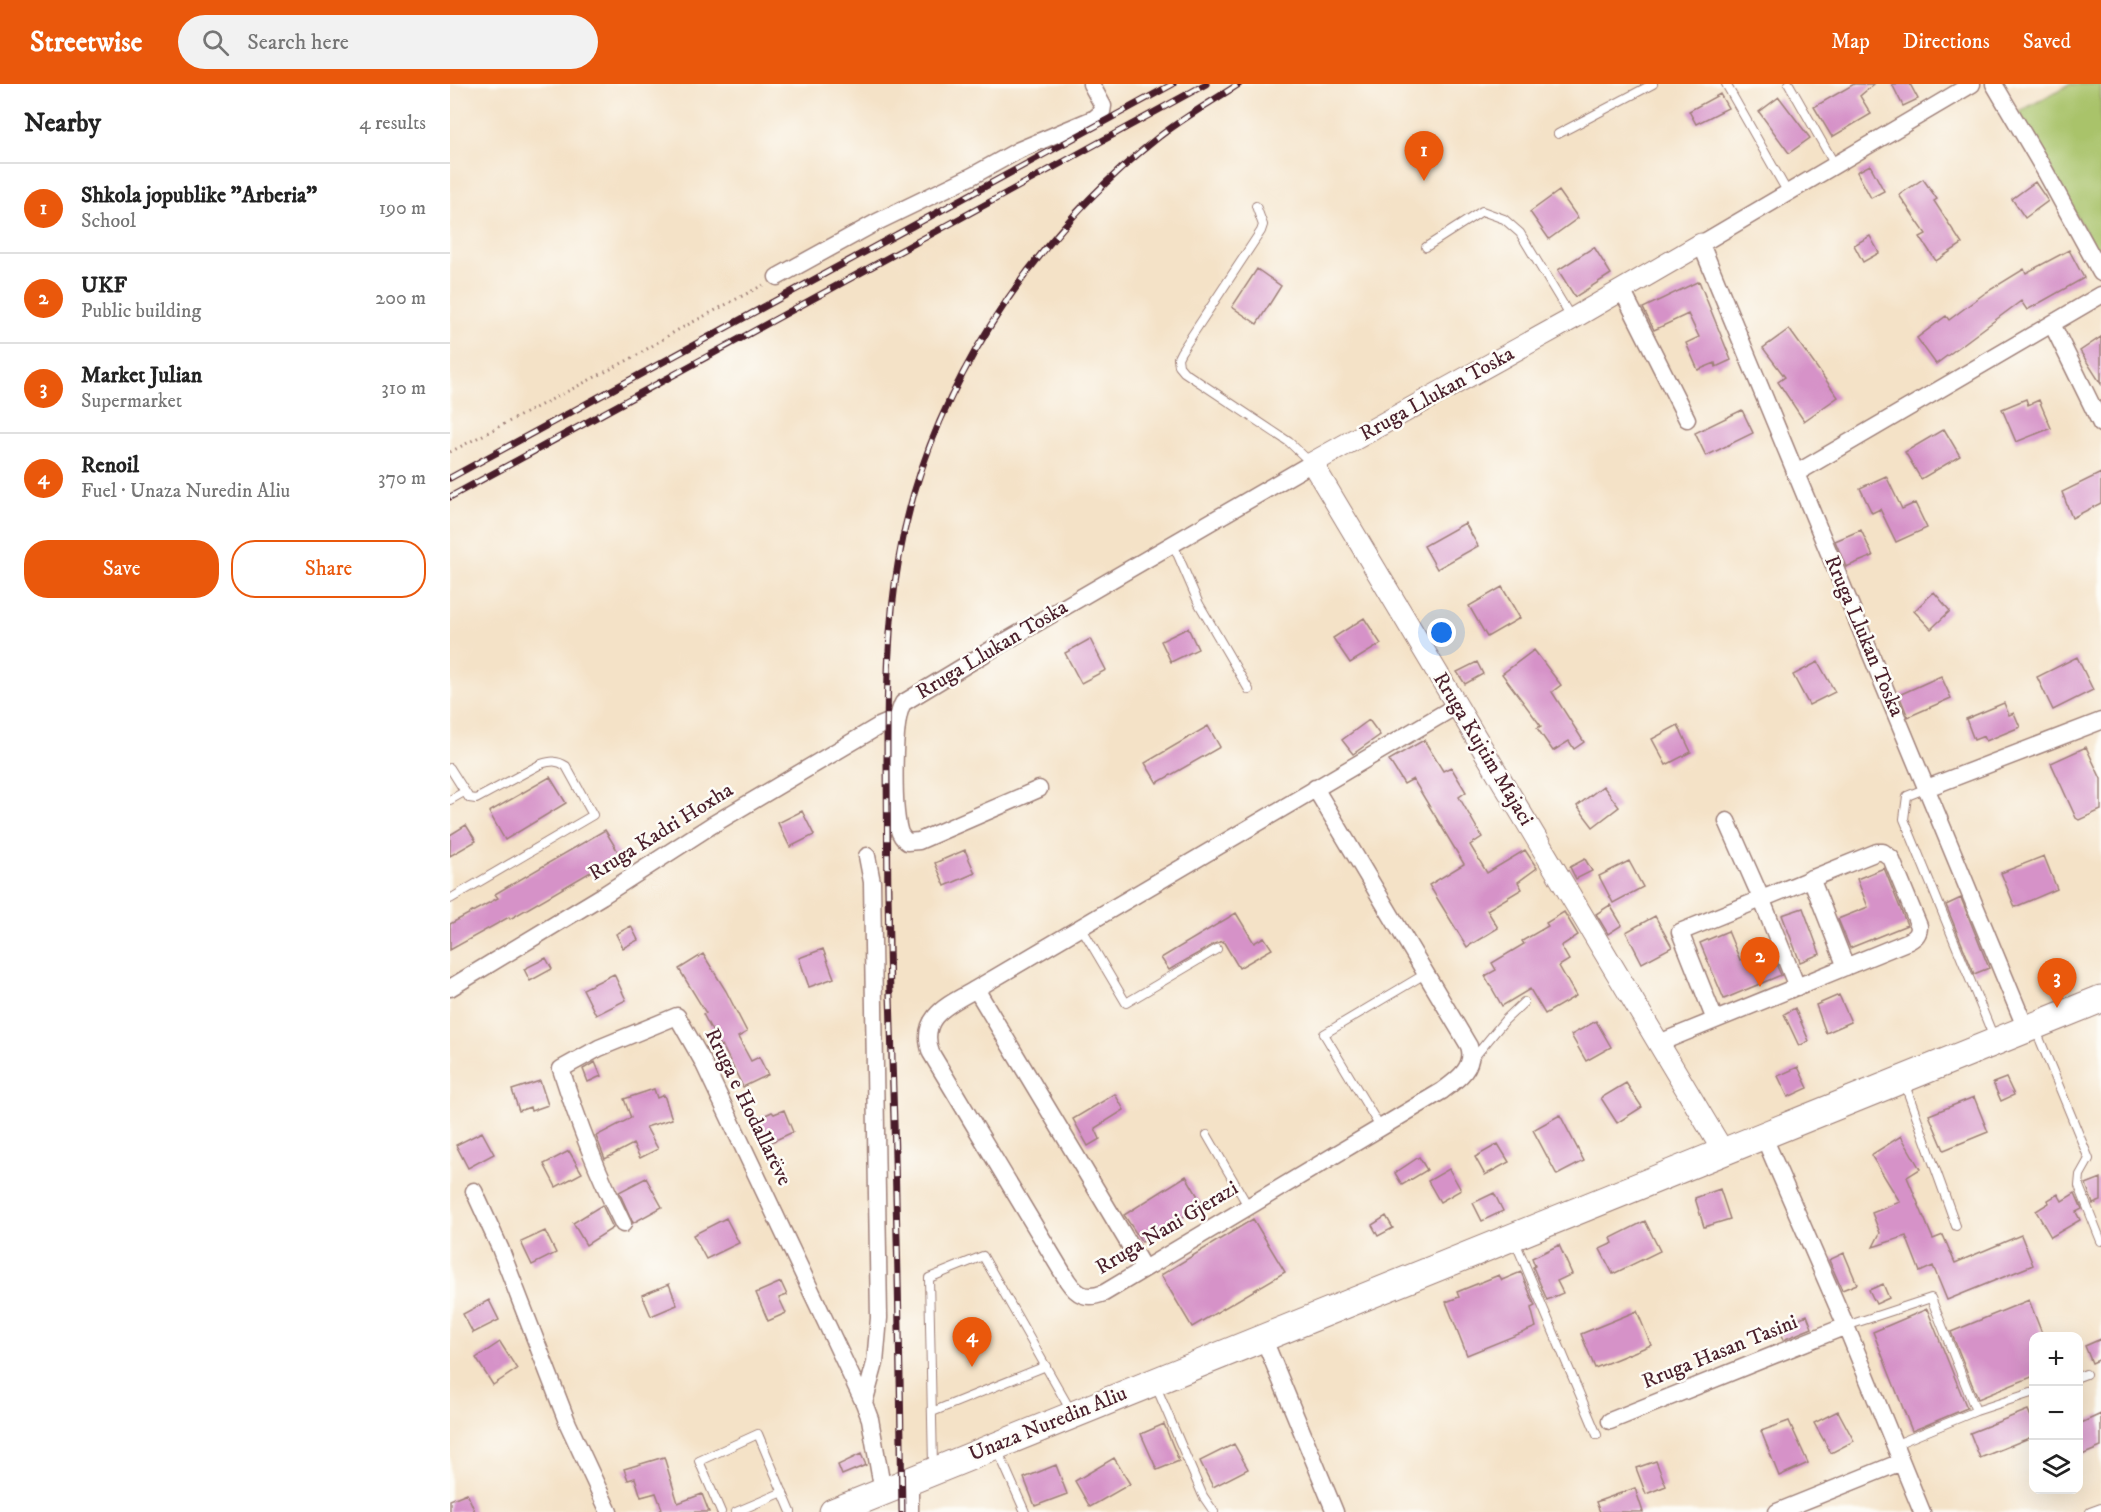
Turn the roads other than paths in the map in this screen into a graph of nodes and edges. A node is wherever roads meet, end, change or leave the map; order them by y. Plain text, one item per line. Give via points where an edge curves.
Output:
1 (1091, 84) edge
2 (1653, 84) edge
3 (1725, 84) edge
4 (1789, 84) edge
5 (1972, 84) edge
6 (1994, 84) edge
7 (1558, 134) dead end
8 (1835, 165) junction
9 (1788, 193) junction
10 (1256, 206) dead end
11 (1701, 244) junction
12 (1426, 247) dead end
13 (2101, 273) edge
14 (777, 277) road end
15 (1622, 290) junction
16 (2101, 295) edge
17 (1572, 319) junction
18 (2052, 324) junction
19 (1687, 419) dead end
20 (2101, 424) edge
21 (1312, 464) junction
22 (1796, 474) junction
23 (1172, 543) junction
24 (1249, 690) dead end
25 (1456, 706) junction
26 (898, 718) junction
27 (2101, 721) edge
28 (450, 768) edge
29 (1315, 788) junction
30 (1927, 788) junction
31 (1039, 789) dead end
32 (464, 792) junction
33 (450, 800) edge
34 (1728, 821) dead end
35 (867, 856) dead end
36 (1811, 878) junction
37 (1761, 898) junction
38 (450, 899) edge
39 (1080, 927) junction
40 (1217, 949) dead end
41 (1846, 966) junction
42 (1425, 974) junction
43 (1797, 987) junction
44 (450, 988) edge
45 (976, 989) junction
46 (2101, 999) edge
47 (1524, 1002) dead end
48 (1715, 1020) junction
49 (2030, 1027) junction
50 (1995, 1041) junction
51 (1659, 1043) junction
52 (1470, 1063) junction
53 (1903, 1078) junction
54 (1380, 1127) junction
55 (1207, 1135) dead end
56 (1763, 1135) junction
57 (1723, 1151) junction
58 (474, 1191) dead end
59 (1248, 1206) junction
60 (623, 1224) dead end
61 (1956, 1226) dead end
62 (1513, 1236) junction
63 (2101, 1241) edge
64 (1144, 1269) junction
65 (1846, 1326) junction
66 (1263, 1337) junction
67 (1046, 1366) junction
68 (1154, 1381) junction
69 (2029, 1394) edge
70 (864, 1403) junction
71 (1976, 1411) junction
72 (932, 1412) junction
73 (1073, 1414) junction
74 (1610, 1420) dead end
75 (1597, 1435) dead end
76 (996, 1445) junction
77 (1894, 1445) junction
78 (1901, 1462) junction
79 (922, 1476) junction
80 (783, 1492) junction
81 (883, 1492) junction
82 (2101, 1508) edge
83 (609, 1512) edge
84 (721, 1512) edge
85 (736, 1512) edge
86 (791, 1512) edge
87 (833, 1512) edge
88 (910, 1512) edge
89 (1025, 1512) edge
90 (1214, 1512) edge
91 (1335, 1512) edge
92 (1777, 1512) edge
93 (1922, 1512) edge
94 (2090, 1512) edge

1 - 14 street via 1103,106 1095,118 1019,150
2 - 7 lane
3 - 9 lane
4 - 8 lane
5 - 8 street, Rruga Llukan Toska
6 - 13 street
8 - 9 street, Rruga Llukan Toska
9 - 11 street, Rruga Llukan Toska
10 - 21 lane, Rruga Kujtim Majaci via 1263,225 1261,231 1181,352 1179,366 1289,442
11 - 15 street, Rruga Llukan Toska
11 - 22 street, Rruga Llukan Toska
12 - 17 lane via 1482,212 1504,219 1520,233
15 - 17 street, Rruga Llukan Toska
15 - 19 street
16 - 18 street
17 - 21 street, Rruga Llukan Toska
18 - 20 street
18 - 22 street
21 - 23 street, Rruga Llukan Toska
21 - 25 street, Rruga Kujtim Majaci
22 - 30 street, Rruga Llukan Toska
23 - 24 lane via 1199,604
23 - 26 street, Rruga Llukan Toska via 909,698
25 - 29 street, Rruga Nani Gjerazi
25 - 51 street, Rruga Kujtim Majaci
26 - 31 street, Rruga Llukan Toska via 896,803 899,832 907,842 919,841
26 - 44 street, Rruga Kadri Hoxha via 712,825
27 - 30 street
28 - 32 lane
29 - 39 street, Rruga Nani Gjerazi
29 - 42 street
30 - 49 street, Rruga Llukan Toska
30 - 50 lane via 1908,796 1904,819
32 - 33 lane
32 - 38 lane via 476,800 541,764 560,762 593,815
34 - 37 street
35 - 70 street via 872,882 879,1318 874,1364
36 - 37 street
36 - 41 street
36 - 41 street via 1883,852 1891,858 1919,926 1919,932 1909,941
37 - 43 street
37 - 48 street via 1680,932
39 - 40 lane via 1126,1003
39 - 45 street, Rruga Nani Gjerazi
41 - 43 street
42 - 52 street via 1469,1046
42 - 54 lane via 1324,1034
43 - 48 street
45 - 64 street
45 - 64 street, Rruga Nani Gjerazi via 948,1006 928,1027 927,1043 938,1066 1074,1291 1096,1296
46 - 49 main road, Unaza Nuredin Aliu
47 - 52 lane
48 - 51 street
49 - 50 main road, Unaza Nuredin Aliu
49 - 63 lane via 2089,1159 2079,1186
50 - 53 main road, Unaza Nuredin Aliu
51 - 57 street, Rruga Kujtim Majaci
52 - 54 street, Rruga Nani Gjerazi via 1455,1082
53 - 56 main road, Unaza Nuredin Aliu
53 - 61 lane
54 - 59 street, Rruga Nani Gjerazi
55 - 59 lane
56 - 57 main road, Unaza Nuredin Aliu
56 - 65 street
57 - 62 main road, Unaza Nuredin Aliu
58 - 83 street via 568,1424
59 - 64 street, Rruga Nani Gjerazi
60 - 70 street, Rruga e Hodallarëve via 600,1179 561,1069 599,1048 677,1016 712,1080
62 - 66 main road, Unaza Nuredin Aliu
62 - 75 lane
65 - 71 lane, Rruga Hasan Tasini via 1931,1298
65 - 74 street, Rruga Hasan Tasini
65 - 77 street
66 - 68 main road, Unaza Nuredin Aliu
66 - 91 street
67 - 72 lane
67 - 72 lane via 983,1256 929,1278
67 - 73 lane
68 - 73 main road, Unaza Nuredin Aliu
68 - 90 lane via 1203,1496
69 - 71 lane
70 - 81 street, Rruga e Hodallarëve
71 - 77 lane
72 - 79 lane
73 - 76 main road, Unaza Nuredin Aliu
76 - 79 main road, Unaza Nuredin Aliu
76 - 89 lane
77 - 78 street
78 - 92 street
78 - 93 street
79 - 81 main road, Unaza Nuredin Aliu
79 - 88 street
80 - 84 lane via 758,1434 699,1461
80 - 85 lane
80 - 86 lane
81 - 87 main road, Unaza Nuredin Aliu
82 - 94 lane

